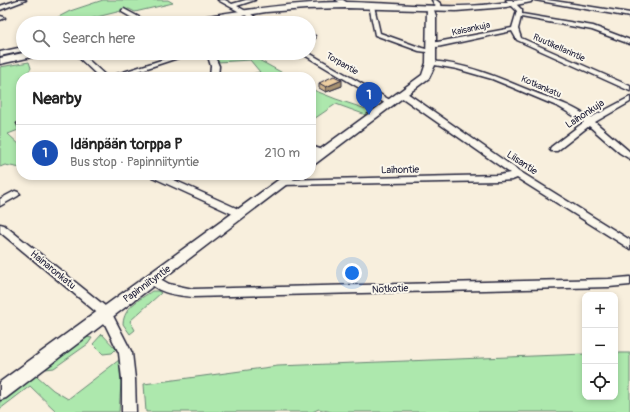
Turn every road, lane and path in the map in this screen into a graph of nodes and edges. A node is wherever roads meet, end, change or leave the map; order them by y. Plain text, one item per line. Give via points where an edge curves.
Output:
1 (23, 0) edge
2 (221, 0) edge
3 (252, 0) edge
4 (339, 0) edge
5 (528, 0) edge
6 (538, 0) edge
7 (512, 1) edge
8 (348, 5) junction
9 (435, 5) edge
10 (231, 6) junction
11 (371, 6) junction
12 (0, 8) edge
13 (124, 11) dead end
14 (244, 13) junction
15 (519, 15) junction
16 (630, 15) edge
17 (133, 16) edge
18 (226, 16) edge
19 (248, 16) edge
20 (514, 29) junction
21 (630, 34) edge
22 (616, 36) junction
23 (630, 42) edge
24 (432, 48) junction
25 (16, 51) edge
26 (1, 54) edge
27 (16, 54) edge
28 (85, 60) edge
29 (167, 60) edge
30 (213, 60) edge
31 (316, 60) edge
32 (431, 64) junction
33 (98, 72) edge
34 (128, 72) edge
35 (214, 72) edge
36 (630, 90) edge
37 (404, 94) junction
38 (630, 99) edge
39 (391, 103) junction
40 (589, 122) junction
41 (554, 149) dead end
42 (316, 150) edge
43 (323, 153) junction
44 (630, 156) edge
45 (316, 158) edge
46 (516, 173) junction
47 (316, 179) edge
48 (166, 180) edge
49 (287, 180) edge
50 (15, 194) dead end
51 (0, 203) edge
52 (240, 214) junction
53 (0, 227) edge
54 (630, 245) edge
55 (153, 279) junction
56 (630, 281) edge
57 (106, 313) junction
58 (0, 392) edge
59 (129, 412) edge

1 - 12 street
2 - 10 street
3 - 10 street
4 - 8 street
5 - 7 main road
6 - 16 street
7 - 9 main road via 479,8
7 - 15 street via 519,8
8 - 11 main road
8 - 14 main road
9 - 11 main road
9 - 24 street via 432,16
10 - 14 street
11 - 24 street via 378,34 421,50
13 - 17 street
14 - 18 main road
14 - 19 street
15 - 20 street
15 - 22 street via 593,28
20 - 24 street, Kaisankuja
20 - 36 street, Ruutikellarintie via 517,37 526,44
21 - 22 street
22 - 23 street
24 - 32 street
25 - 26 street
26 - 27 main road
28 - 33 street
29 - 34 street
30 - 35 street
31 - 39 street, Torpantie
32 - 37 street via 426,76
32 - 40 street, Kotkankatu via 479,72 553,102
37 - 39 street
37 - 46 street, Liisantie
38 - 40 street, Laihonkuja
39 - 43 street
40 - 41 street, Laihonkuja
40 - 44 street, Kotkankatu
42 - 43 street
43 - 45 street
46 - 47 street, Laihontie via 512,177 499,178
46 - 54 street, Liisantie
48 - 52 street
49 - 52 street, Papinniityntie
50 - 51 street
52 - 55 street, Papinniityntie
53 - 57 street, Hainaronkatu
55 - 56 street, Notkotie via 166,288 193,293
55 - 57 street, Papinniityntie
57 - 58 street, Papinniityntie
57 - 59 street via 124,348 130,387

